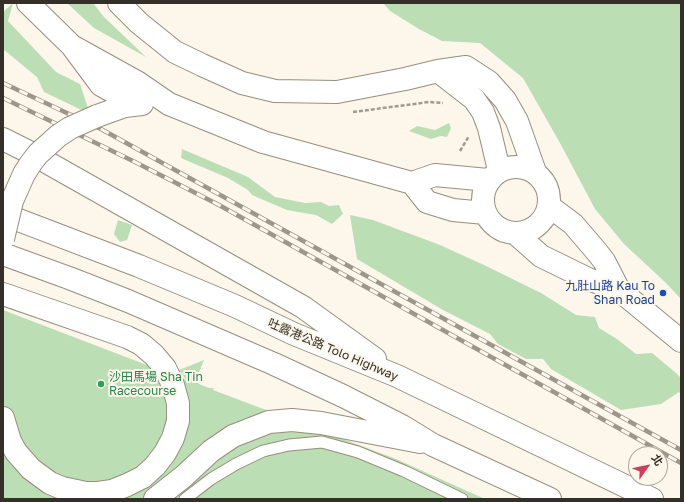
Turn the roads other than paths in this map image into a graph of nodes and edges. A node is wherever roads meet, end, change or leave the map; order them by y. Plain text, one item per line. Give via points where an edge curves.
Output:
1 (28, 3) edge
2 (119, 3) edge
3 (72, 46) junction
4 (438, 71) junction
5 (135, 104) junction
6 (169, 104) junction
7 (3, 138) edge
8 (535, 172) junction
9 (494, 175) junction
10 (412, 183) junction
11 (549, 206) junction
12 (485, 213) junction
13 (6, 215) edge
14 (514, 233) junction
15 (3, 239) edge
16 (3, 254) edge
17 (619, 290) junction
18 (3, 294) edge
19 (681, 341) edge
20 (397, 376) junction
21 (3, 418) edge
22 (433, 444) junction
23 (155, 499) edge
24 (185, 499) edge
25 (462, 499) edge
26 (550, 499) edge
27 (652, 499) edge

1 - 3 main road
2 - 4 main road via 175,52 242,83 275,91 337,92
3 - 5 main road via 100,85
3 - 6 main road via 137,82
4 - 8 main road via 466,67 490,82 505,100 517,121
4 - 9 main road via 474,99 483,112 489,128
5 - 6 main road
5 - 15 main road, bridge via 70,128 38,154 24,174 12,201
6 - 10 main road via 263,142
7 - 20 main road via 303,307 368,352
8 - 9 main road via 517,166 508,167
8 - 11 main road via 548,189
9 - 10 main road via 435,175
9 - 12 main road via 485,187 482,197
10 - 12 main road via 427,202 454,210
11 - 14 main road via 539,224 527,232
11 - 17 main road via 573,224 597,252
12 - 14 main road via 499,229
13 - 20 main road, 吐露港公路 Tolo Highway via 160,275
14 - 17 main road via 541,256 588,279
16 - 22 main road via 212,336 343,396
17 - 19 main road
18 - 21 main road via 141,344 165,368 178,402 178,422 165,453 143,477 112,491 86,493 50,483 31,470 10,441
20 - 27 main road, 吐露港公路 Tolo Highway
22 - 23 main road via 321,423 292,420 269,422 233,436 211,451
22 - 26 main road
24 - 25 lane via 211,479 263,451 289,445 322,442 358,452

